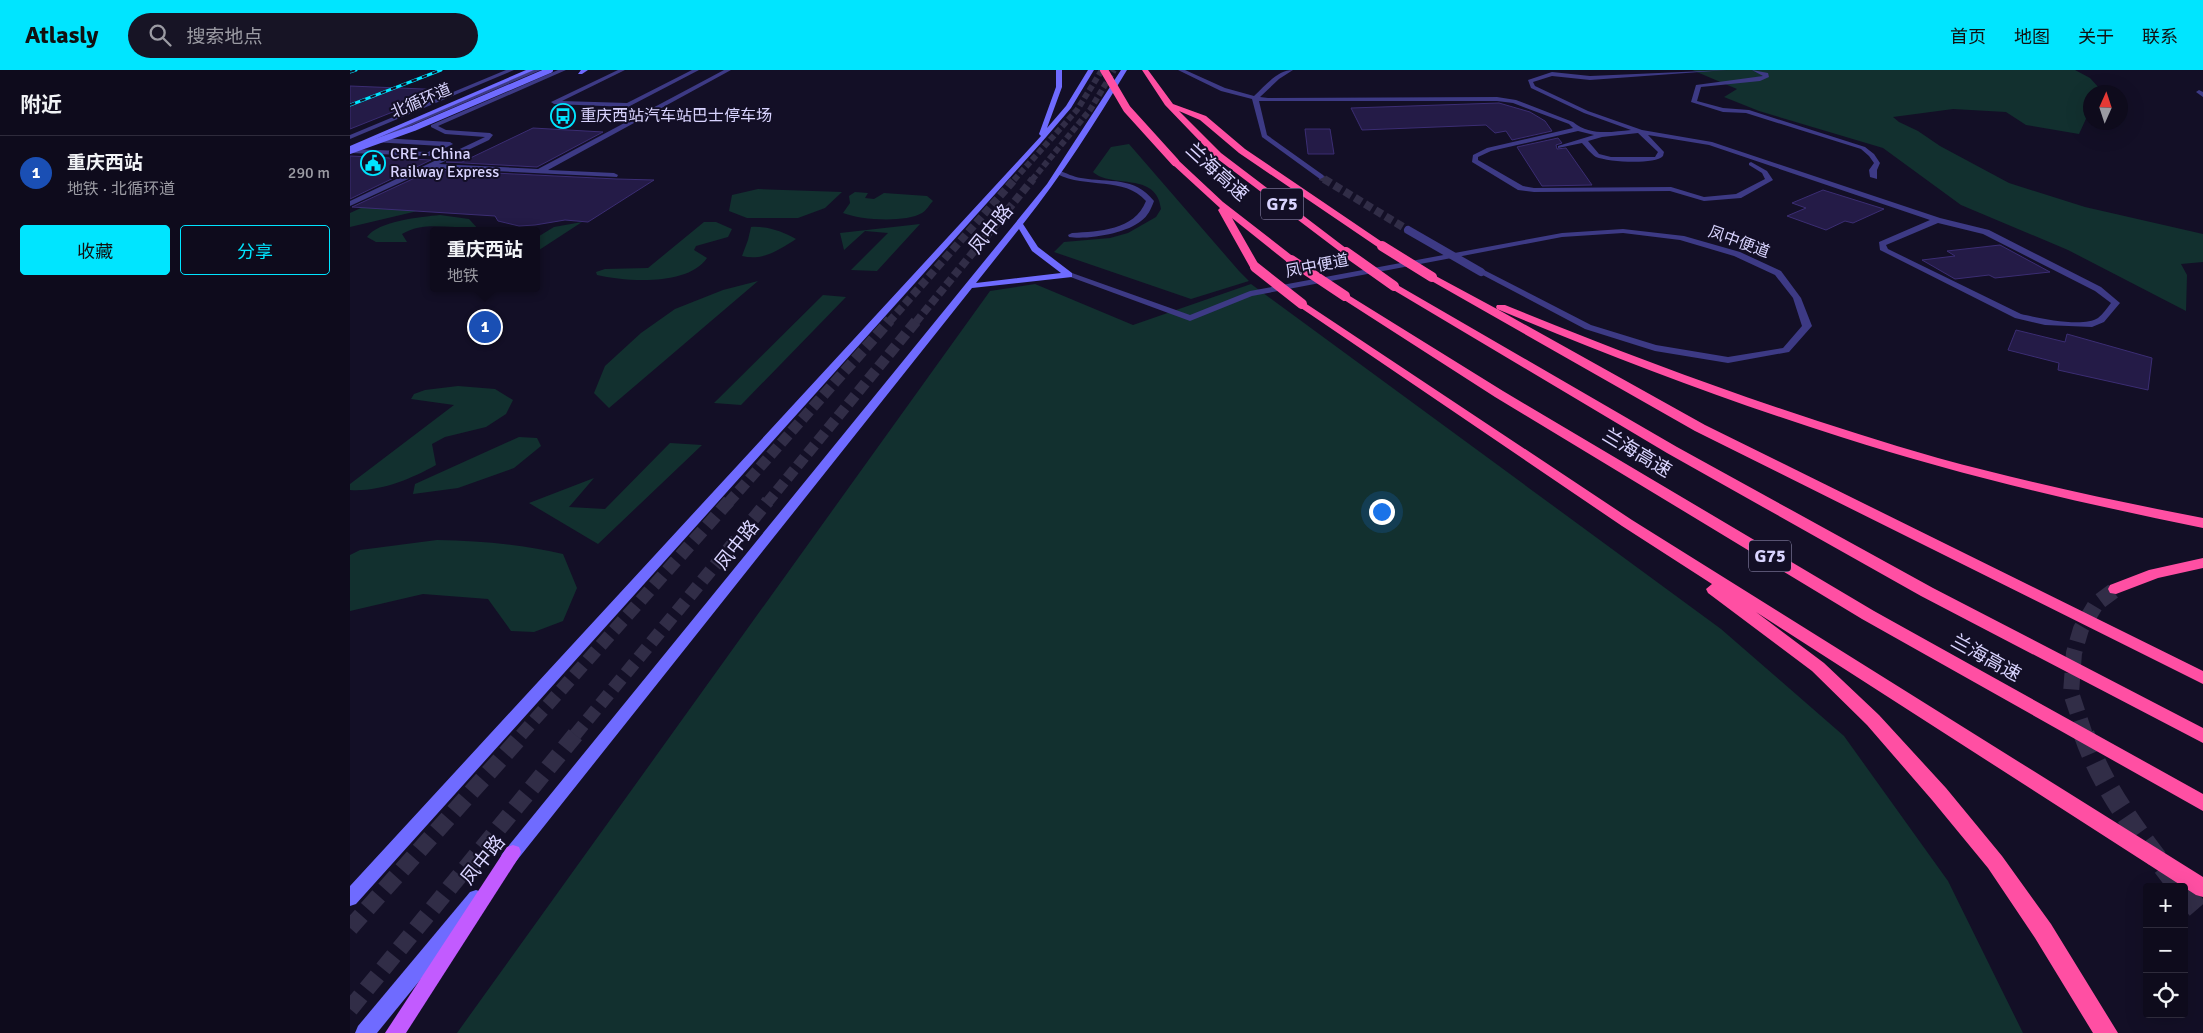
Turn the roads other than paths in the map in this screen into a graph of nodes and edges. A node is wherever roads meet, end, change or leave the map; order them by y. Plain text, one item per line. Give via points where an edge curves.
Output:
1 (511, 70) edge
2 (532, 70) edge
3 (538, 70) edge
4 (550, 70) edge
5 (562, 70) edge
6 (622, 70) edge
7 (696, 70) edge
8 (728, 70) edge
9 (1059, 70) edge
10 (1091, 70) edge
11 (1104, 70) edge
12 (1124, 70) edge
13 (1145, 70) edge
14 (1181, 70) edge
15 (1290, 70) edge
16 (1724, 70) edge
17 (1755, 70) edge
18 (1551, 72) edge
19 (1255, 98) junction
20 (1168, 103) junction
21 (1578, 129) junction
22 (1641, 132) junction
23 (1601, 135) junction
24 (350, 137) edge
25 (1678, 137) junction
26 (1583, 140) junction
27 (1039, 142) junction
28 (1560, 147) dead end
29 (350, 150) edge
30 (430, 166) junction
31 (540, 171) junction
32 (1059, 173) junction
33 (614, 175) dead end
34 (1320, 177) tunnel mouth
35 (1874, 177) dead end
36 (350, 204) edge
37 (1220, 204) junction
38 (1937, 220) junction
39 (1019, 224) junction
40 (1408, 230) tunnel mouth
41 (1072, 235) dead end
42 (1069, 275) junction
43 (1432, 277) junction
44 (969, 286) junction
45 (1627, 523) junction
46 (2203, 523) edge
47 (2203, 563) edge
48 (2116, 589) tunnel mouth
49 (2203, 678) edge
50 (2203, 736) edge
51 (2203, 803) edge
52 (513, 852) junction
53 (2203, 888) edge
54 (350, 898) edge
55 (365, 1033) edge
56 (395, 1033) edge
57 (2106, 1033) edge

1 - 24 street
2 - 29 main road, 北循环道, bridge
3 - 29 street via 373,140 450,144 429,154
4 - 29 main road, bridge via 414,128
5 - 30 street via 433,126 445,132 490,135 488,139
6 - 7 street via 554,102 628,105
8 - 31 street
9 - 27 main road via 1059,87
10 - 27 main road, 凤中路 via 1070,107
11 - 37 highway, 兰海高速 / G75, bridge via 1127,109 1175,162
12 - 32 main road, 凤中路
13 - 20 highway, 兰海高速 / G75
14 - 19 street via 1225,92
15 - 19 street
16 - 18 street via 1590,78
17 - 35 street via 1766,74 1766,77 1698,86 1694,102 1723,110 1747,111 1863,148 1877,163
18 - 22 street via 1530,81 1533,87 1586,112
19 - 21 street via 1306,101 1497,99 1514,101 1571,123
19 - 34 street via 1264,136
20 - 43 highway, bridge via 1204,118 1242,151
20 - 50 highway, 兰海高速 / G75, bridge via 1218,155 1394,286 1672,450 1927,592
21 - 23 street
21 - 25 street via 1489,149 1475,156 1474,161 1521,188 1534,190 1642,188 1671,190 1704,199 1738,196 1769,180 1765,172 1754,164
22 - 23 street
22 - 25 street
22 - 26 street via 1661,152 1657,159 1611,160 1597,156
23 - 26 street
25 - 38 street via 1710,143
26 - 28 street
27 - 54 main road, 凤中路
30 - 31 street
30 - 36 street
31 - 33 street
32 - 39 main road, 凤中路
32 - 41 street via 1068,179 1124,184 1146,193 1150,201 1149,208 1132,223 1106,232
37 - 45 highway, bridge via 1255,267 1302,304
37 - 51 highway, 兰海高速 / G75, bridge via 1292,260 1499,394 1868,615
38 - 38 street via 1882,244 1884,250 2018,316 2090,325 2101,320 2116,303 2098,289 1986,232
39 - 42 main road via 1035,249
39 - 44 main road, 凤中路
40 - 42 street, 凤中便道, bridge via 1481,272 1588,327 1656,348 1728,360 1786,350 1807,326 1797,298 1778,273 1737,254 1681,238 1623,232 1562,235 1250,294 1190,318
42 - 44 main road
43 - 46 highway via 1589,344 1736,398 1850,435 2077,498
43 - 49 highway via 1700,428
44 - 52 main road, 凤中路
45 - 53 highway
45 - 57 highway via 1818,667 1873,720 1995,862 2043,931
47 - 48 highway via 2154,574
52 - 55 main road, 凤中路
52 - 56 main road

